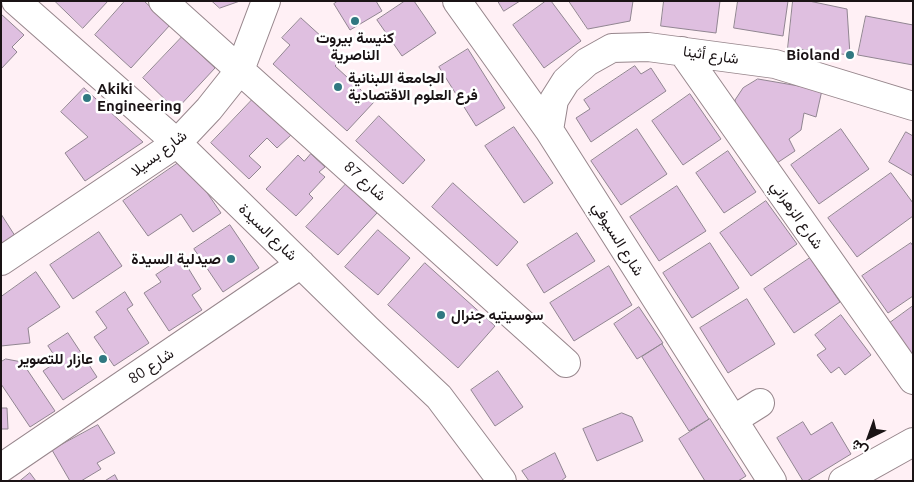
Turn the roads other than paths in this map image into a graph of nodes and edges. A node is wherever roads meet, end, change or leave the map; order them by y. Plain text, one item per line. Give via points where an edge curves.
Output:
1 (16, 1) edge
2 (163, 1) edge
3 (266, 1) edge
4 (457, 1) edge
5 (682, 51) junction
6 (240, 70) junction
7 (913, 106) edge
8 (549, 130) junction
9 (177, 143) junction
10 (1, 260) edge
11 (300, 264) junction
12 (566, 363) dead end
13 (913, 380) edge
14 (760, 403) dead end
15 (733, 420) junction
16 (913, 442) edge
17 (1, 468) edge
18 (502, 481) edge
19 (772, 481) edge
20 (843, 481) edge

1 - 9 street, شارع السيدة
2 - 6 street, شارع 87
3 - 6 street, شارع بسيلا
4 - 8 street, شارع السيوفي
5 - 7 street, شارع أثينا via 775,64
5 - 8 street, شارع أثينا via 648,47 612,48 587,62 566,81 554,100
5 - 13 street, شارع الزهراني
6 - 9 street, شارع بسيلا
6 - 12 street, شارع 87
8 - 15 street, شارع السيوفي
9 - 10 street, شارع بسيلا
9 - 11 street, شارع السيدة
11 - 17 street, شارع 80
11 - 18 street, شارع السيدة via 439,397
14 - 15 street
15 - 19 street, شارع السيوفي
16 - 20 street

